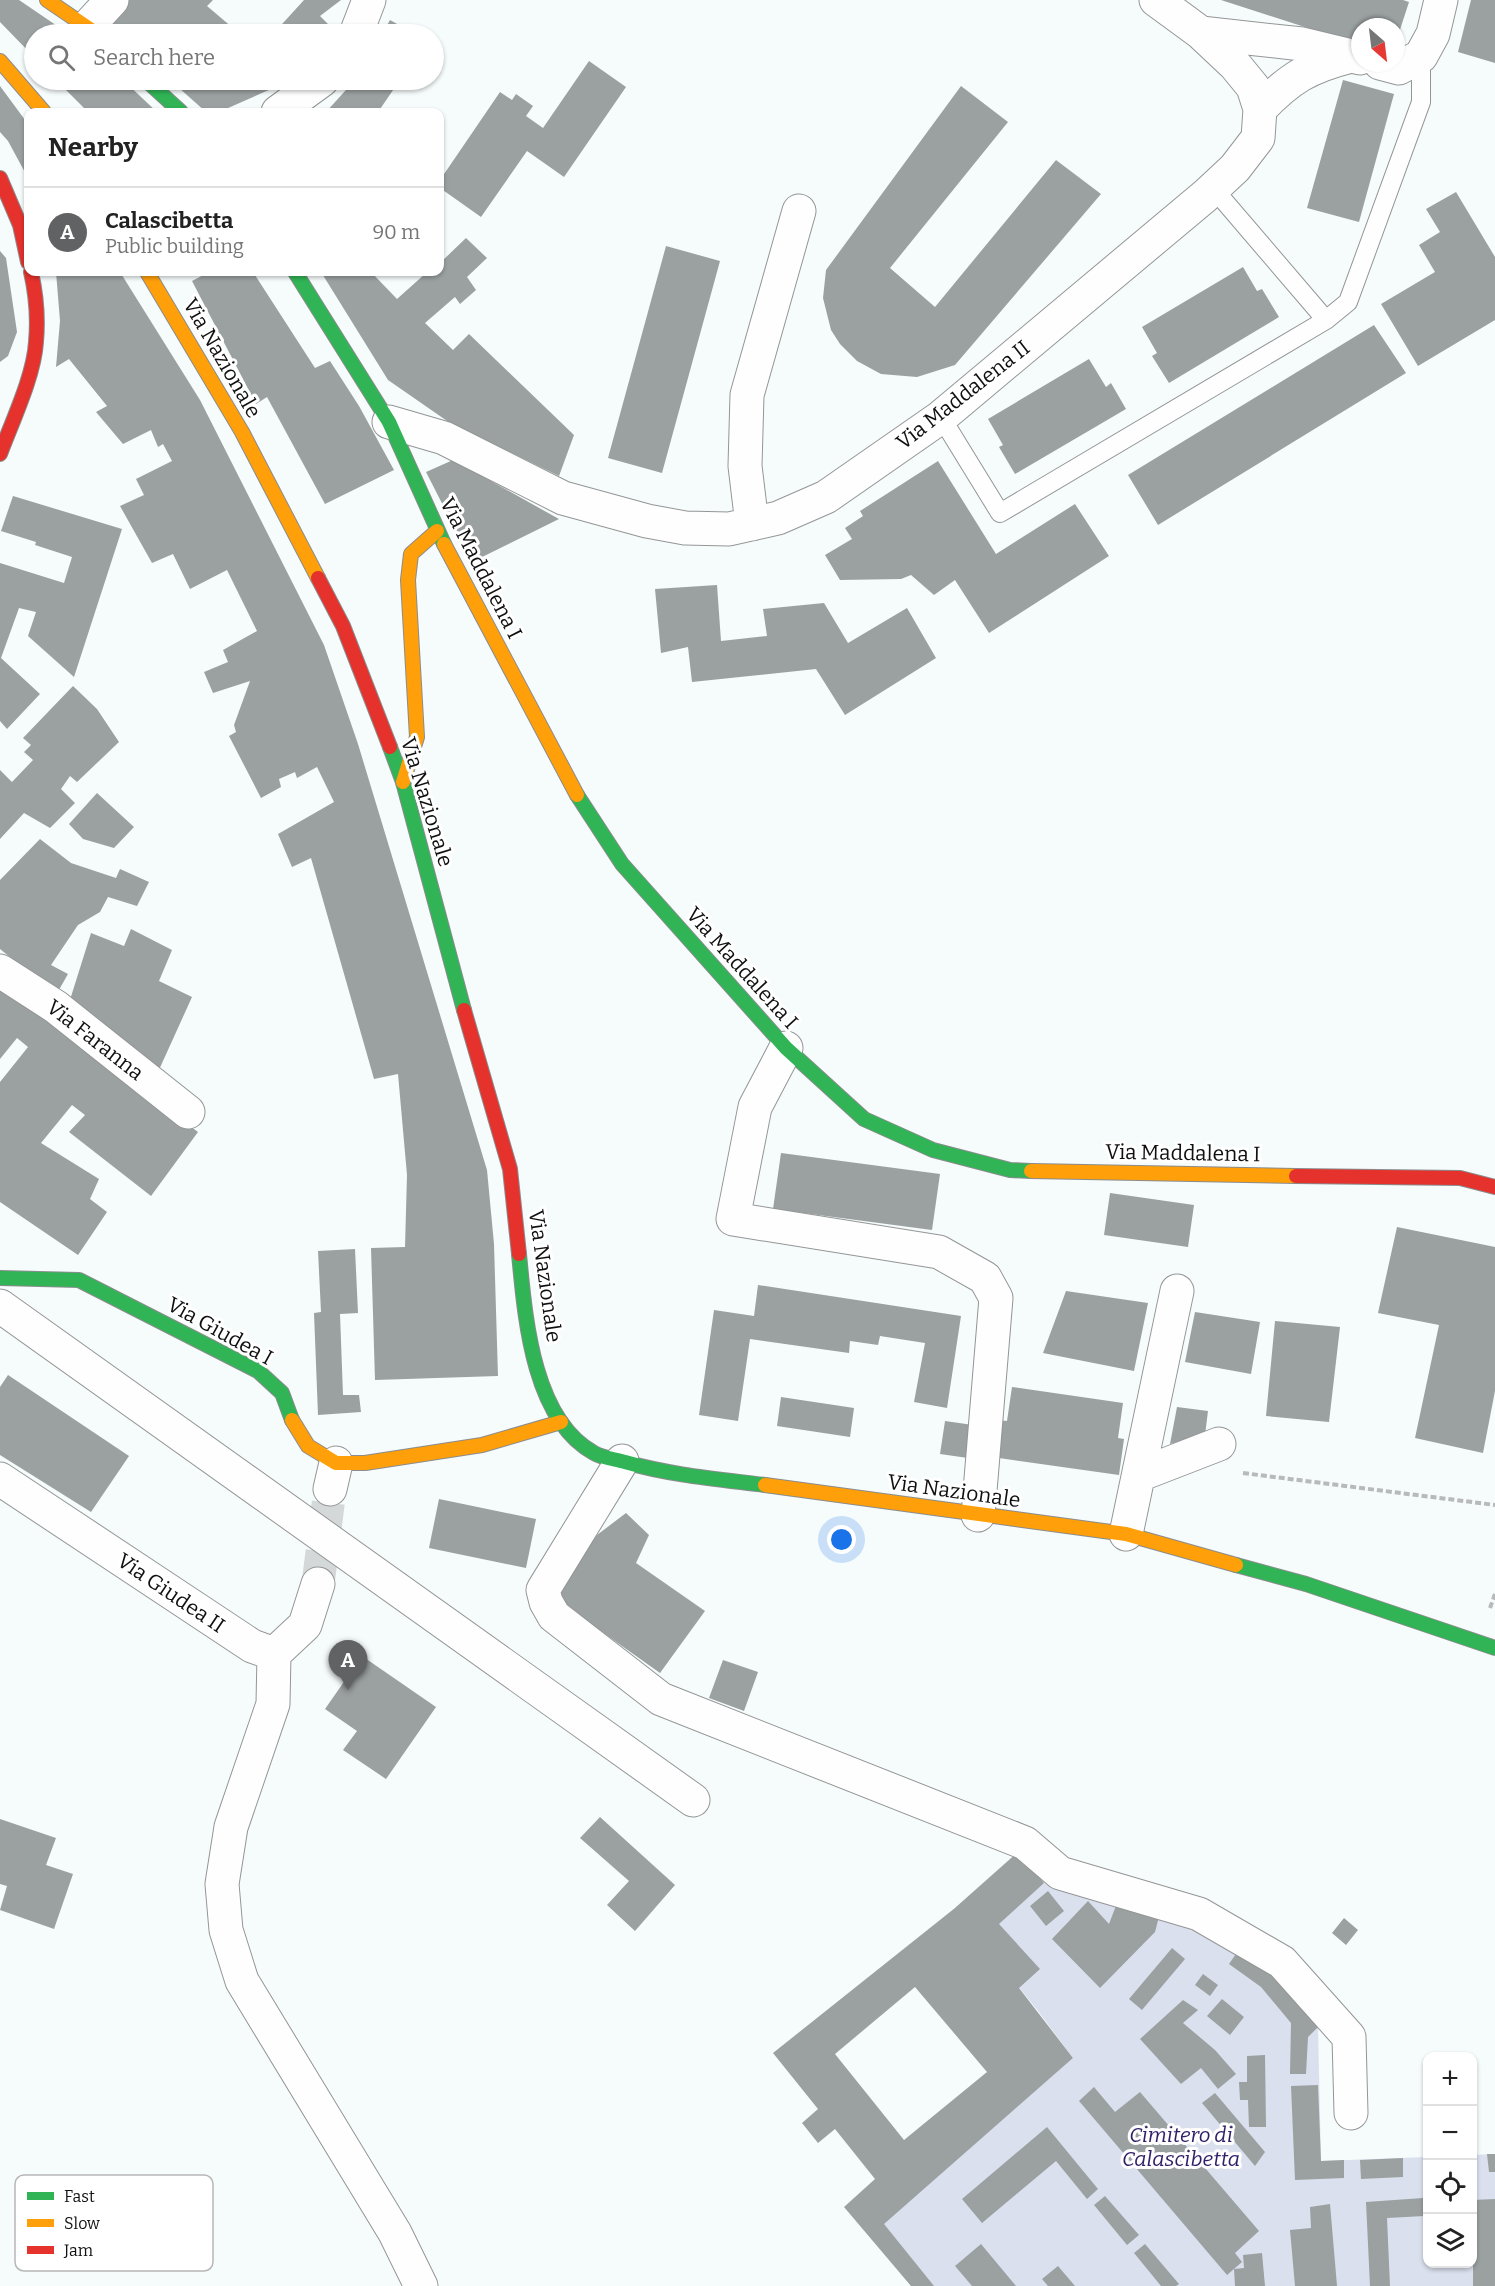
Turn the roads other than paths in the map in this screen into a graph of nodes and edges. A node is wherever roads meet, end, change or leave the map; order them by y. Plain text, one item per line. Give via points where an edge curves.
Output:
1 (47, 0) edge
2 (112, 0) edge
3 (369, 0) edge
4 (1155, 0) edge
5 (1441, 0) edge
6 (84, 24) edge
7 (97, 24) edge
8 (360, 24) edge
9 (1201, 33) junction
10 (1351, 56) edge
11 (1421, 56) junction
12 (1351, 61) edge
13 (0, 62) edge
14 (1405, 65) edge
15 (24, 89) edge
16 (25, 90) edge
17 (157, 90) edge
18 (308, 90) edge
19 (40, 108) edge
20 (177, 108) edge
21 (284, 108) edge
22 (1260, 109) junction
23 (0, 178) edge
24 (1213, 188) junction
25 (799, 211) dead end
26 (24, 244) edge
27 (32, 276) edge
28 (149, 276) edge
29 (298, 276) edge
30 (1326, 320) junction
31 (8, 402) edge
32 (941, 417) junction
33 (389, 422) junction
34 (0, 454) edge
35 (752, 524) junction
36 (437, 531) junction
37 (403, 782) junction
38 (0, 971) edge
39 (786, 1048) junction
40 (188, 1112) dead end
41 (1495, 1187) edge
42 (0, 1278) edge
43 (1178, 1291) dead end
44 (0, 1306) edge
45 (561, 1422) junction
46 (1219, 1444) dead end
47 (622, 1461) junction
48 (1139, 1475) junction
49 (0, 1479) edge
50 (978, 1515) junction
51 (1126, 1534) junction
52 (318, 1584) tunnel mouth
53 (1495, 1648) edge
54 (274, 1654) junction
55 (693, 1800) dead end
56 (1352, 2113) dead end
57 (421, 2286) edge

1 - 6 street
2 - 7 street
3 - 8 street
4 - 9 street, Via Maddalena II
5 - 11 street via 1433,34
9 - 10 street via 1302,44
9 - 22 street, Via Maddalena II via 1253,87
11 - 14 street
11 - 30 lane via 1421,102 1348,302
12 - 22 street via 1308,69
13 - 15 street
16 - 19 street
17 - 20 street
18 - 21 street
22 - 24 street, Via Maddalena II via 1258,138
23 - 26 street
24 - 30 lane
24 - 32 street, Via Maddalena II
25 - 35 street via 747,395 745,466
27 - 31 street via 36,343 30,370
28 - 37 street, Via Nazionale via 242,432 344,626
29 - 33 street, Via Maddalena I
30 - 32 lane via 1000,513
31 - 34 street
32 - 35 street, Via Maddalena II via 826,497 778,518
33 - 35 street, Via Maddalena II via 444,438 563,498 685,528 729,529
33 - 36 street, Via Maddalena I
36 - 37 street via 411,554 408,580 417,737
36 - 39 street, Via Maddalena I via 585,810 622,864
37 - 45 street, Via Nazionale via 510,1169 527,1331 546,1393
38 - 40 street, Via Faranna via 56,1007
39 - 41 street, Via Maddalena I via 864,1119 933,1150 1010,1170 1460,1178
39 - 50 street via 755,1107 733,1219 939,1252 985,1278 996,1298
42 - 45 street, Via Giudea I via 78,1280 258,1371 282,1393 290,1417 333,1476 365,1463 482,1444
43 - 48 street
44 - 55 street
45 - 47 street, Via Nazionale via 595,1454
46 - 48 street
47 - 50 street, Via Nazionale via 657,1472
47 - 56 street via 543,1590 554,1616 661,1699 1025,1843 1059,1873 1199,1914 1282,1962 1349,2037
48 - 51 street
49 - 54 street, Via Giudea II via 252,1646
50 - 51 street, Via Nazionale
51 - 53 street, Via Nazionale via 1306,1584
52 - 54 street via 305,1625
54 - 57 street via 273,1704 231,1827 222,1884 226,1930 242,1981 395,2233

